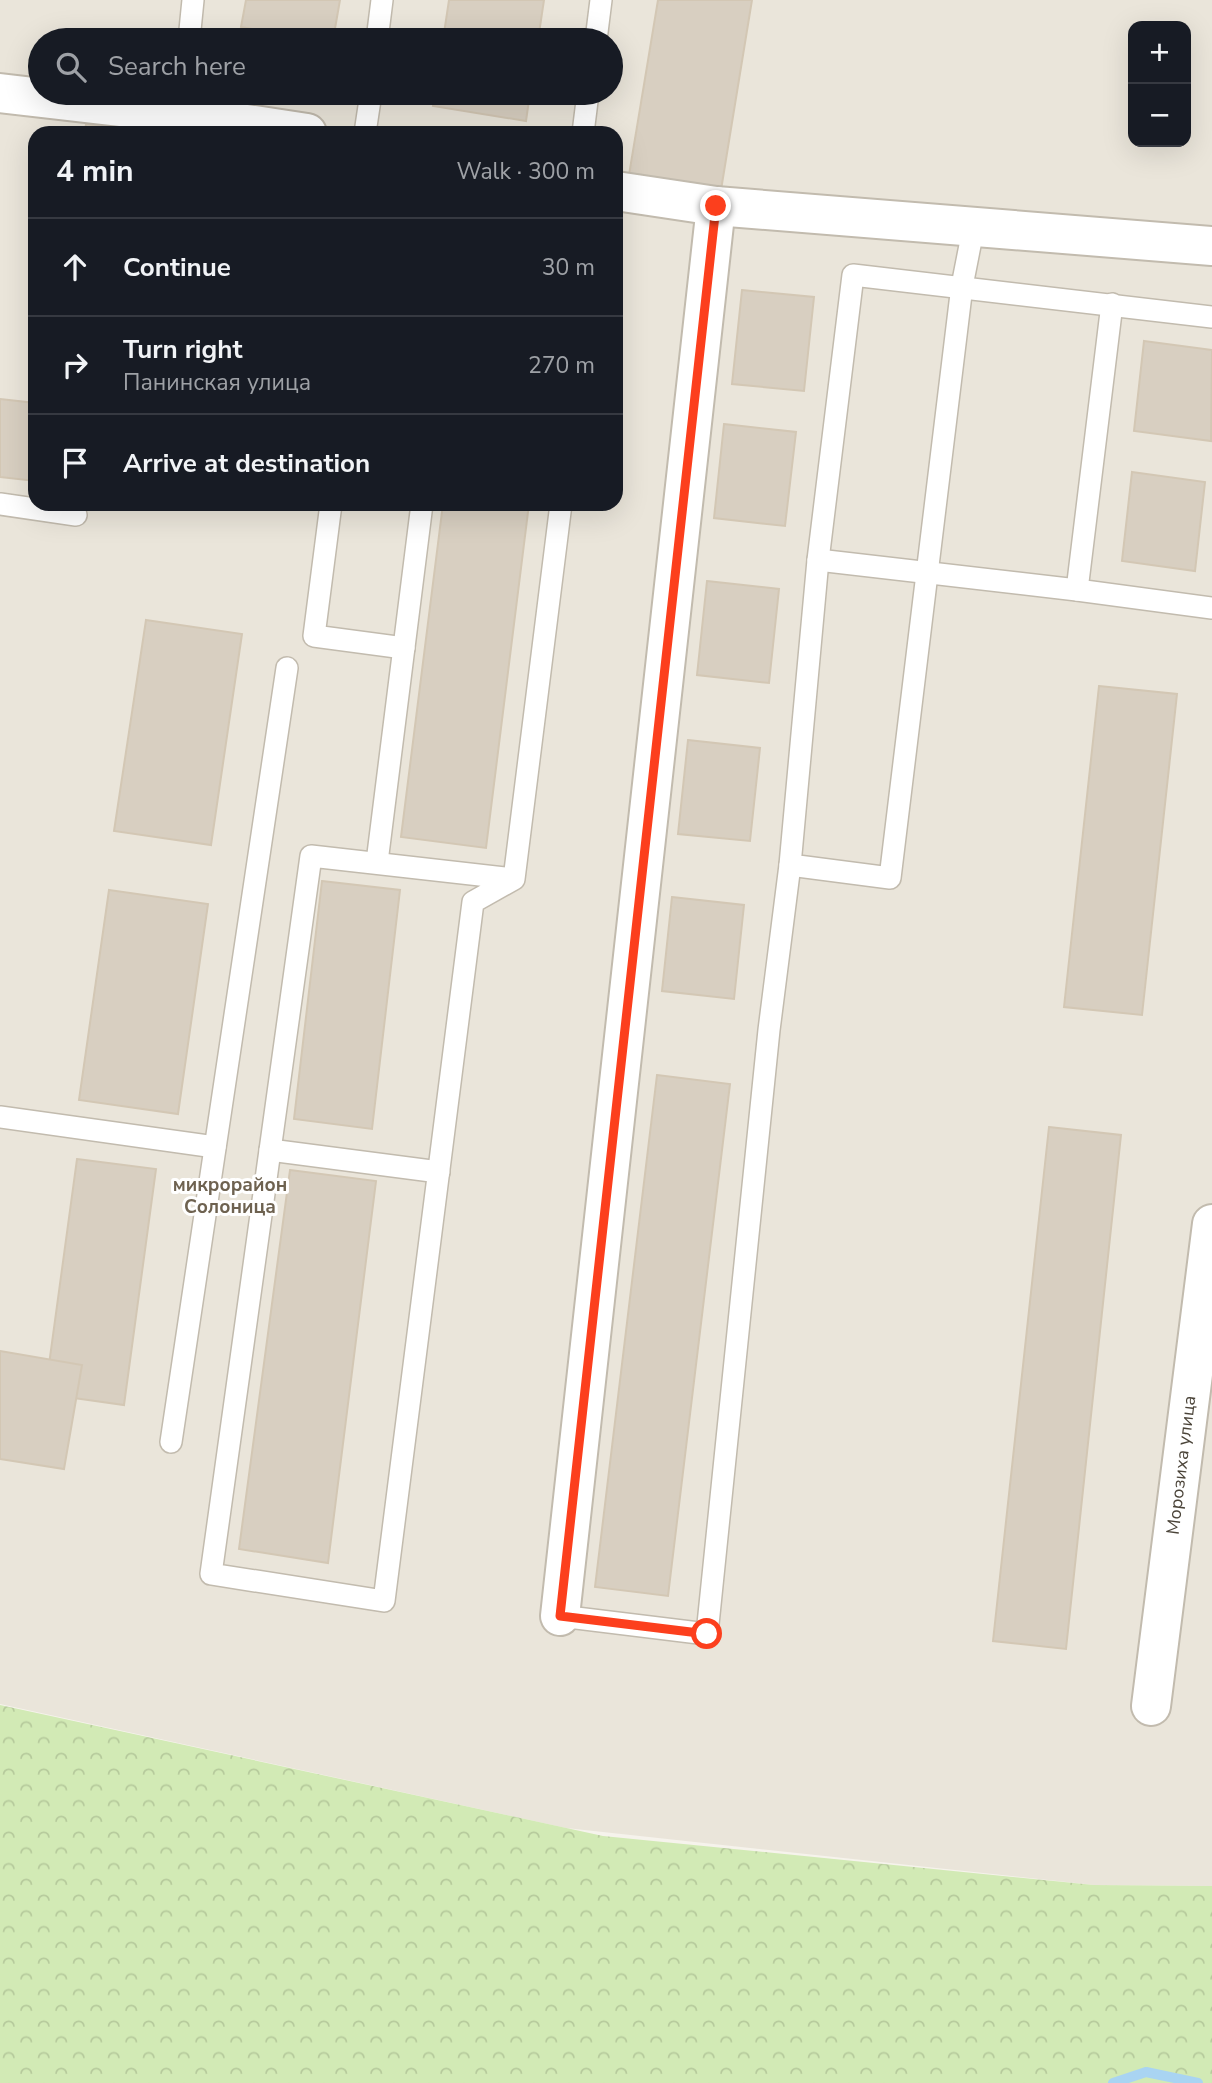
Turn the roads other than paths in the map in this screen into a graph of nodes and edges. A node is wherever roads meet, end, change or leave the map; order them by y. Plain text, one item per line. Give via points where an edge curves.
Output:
1 (193, 0) edge
2 (382, 0) edge
3 (601, 0) edge
4 (190, 28) edge
5 (378, 28) edge
6 (598, 28) edge
7 (0, 93) edge
8 (28, 95) edge
9 (189, 105) edge
10 (368, 105) edge
11 (586, 105) edge
12 (278, 126) edge
13 (366, 126) edge
14 (584, 126) edge
15 (623, 192) edge
16 (716, 206) junction
17 (975, 225) junction
18 (1212, 246) edge
19 (962, 286) junction
20 (1112, 304) junction
21 (1212, 317) edge
22 (0, 504) edge
23 (28, 508) edge
24 (48, 511) edge
25 (330, 511) edge
26 (421, 511) edge
27 (560, 511) edge
28 (76, 515) dead end
29 (818, 560) junction
30 (928, 572) junction
31 (1077, 590) junction
32 (1212, 608) edge
33 (404, 648) junction
34 (287, 668) dead end
35 (377, 862) junction
36 (790, 865) junction
37 (514, 879) junction
38 (0, 1117) edge
39 (215, 1147) junction
40 (270, 1150) junction
41 (439, 1172) junction
42 (1212, 1224) edge
43 (171, 1442) dead end
44 (560, 1616) joint
45 (1151, 1706) dead end

1 - 4 lane
2 - 5 lane
3 - 6 lane
7 - 8 street
9 - 12 street
10 - 13 lane
11 - 14 lane
15 - 16 street
16 - 17 street
16 - 44 street
17 - 18 street
17 - 19 lane
19 - 20 lane
19 - 29 lane via 853,275
19 - 30 lane
20 - 21 lane
20 - 31 lane
22 - 23 lane
24 - 28 lane
25 - 33 lane via 314,636
26 - 33 lane
27 - 37 lane
29 - 30 lane
29 - 36 lane
30 - 31 lane
30 - 36 lane via 890,878
31 - 32 lane
33 - 35 lane
34 - 39 lane
35 - 37 lane
35 - 40 lane via 311,856
36 - 44 lane via 707,1634
37 - 41 lane via 473,902
38 - 39 lane
39 - 43 lane
40 - 41 lane
40 - 41 lane via 211,1574 384,1601
42 - 45 street, Морозиха улица

